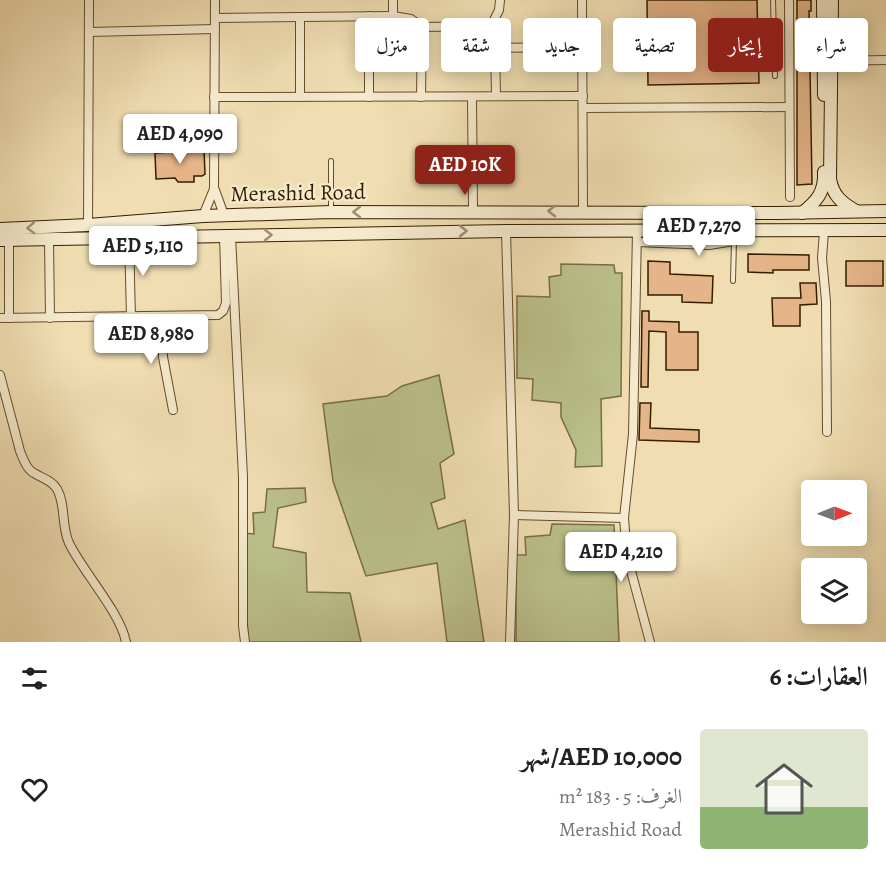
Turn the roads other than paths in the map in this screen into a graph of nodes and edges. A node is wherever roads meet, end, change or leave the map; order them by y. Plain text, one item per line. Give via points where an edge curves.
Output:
1 (89, 0) edge
2 (215, 0) edge
3 (393, 0) edge
4 (500, 0) edge
5 (582, 0) edge
6 (773, 0) edge
7 (789, 0) edge
8 (823, 0) edge
9 (832, 0) edge
10 (369, 16) junction
11 (393, 16) junction
12 (300, 17) junction
13 (215, 18) junction
14 (405, 18) edge
15 (495, 18) edge
16 (582, 18) edge
17 (832, 18) edge
18 (215, 29) junction
19 (89, 32) junction
20 (868, 60) edge
21 (886, 60) edge
22 (421, 72) edge
23 (496, 72) edge
24 (583, 72) edge
25 (832, 72) edge
26 (775, 76) dead end
27 (472, 96) junction
28 (496, 96) junction
29 (583, 96) junction
30 (214, 97) junction
31 (300, 97) junction
32 (369, 97) junction
33 (421, 97) junction
34 (789, 107) junction
35 (583, 108) junction
36 (331, 160) dead end
37 (214, 189) junction
38 (790, 197) dead end
39 (473, 211) junction
40 (583, 211) junction
41 (886, 211) edge
42 (331, 212) junction
43 (857, 212) junction
44 (778, 213) junction
45 (802, 213) junction
46 (224, 215) junction
47 (203, 216) junction
48 (152, 219) junction
49 (886, 221) edge
50 (88, 225) junction
51 (0, 229) edge
52 (886, 230) edge
53 (506, 231) junction
54 (846, 231) junction
55 (824, 232) junction
56 (228, 236) junction
57 (738, 236) junction
58 (151, 237) junction
59 (637, 237) junction
60 (129, 238) junction
61 (4, 240) edge
62 (49, 240) junction
63 (733, 281) dead end
64 (131, 317) junction
65 (162, 317) junction
66 (50, 318) junction
67 (3, 319) edge
68 (0, 375) edge
69 (172, 410) dead end
70 (827, 432) dead end
71 (514, 515) junction
72 (624, 518) junction
73 (126, 642) edge
74 (245, 642) edge
75 (510, 642) edge
76 (650, 642) edge

1 - 19 street
2 - 13 street
3 - 11 street
4 - 15 street
5 - 16 street
6 - 26 lane
7 - 34 street
8 - 45 main road via 824,182 818,199
9 - 17 main road
10 - 11 street
10 - 12 street
10 - 32 street
11 - 14 street
12 - 13 street
12 - 31 street
13 - 18 street
18 - 19 street
18 - 30 street
19 - 50 street
20 - 21 street
22 - 33 street
23 - 28 street
24 - 29 street
25 - 43 main road via 830,179 838,199
27 - 28 street
27 - 33 street
27 - 39 street
28 - 29 street
29 - 35 street
30 - 31 street
30 - 37 street
31 - 32 street
32 - 33 street
34 - 35 street
34 - 38 street
35 - 40 street
36 - 42 lane
37 - 46 street
37 - 47 street
40 -> 39 main road, Merashid Road
39 -> 42 main road, Merashid Road
40 - 44 main road, Merashid Road
41 - 43 main road, Merashid Road
42 - 46 main road, Merashid Road
43 - 45 main road, Merashid Road
44 - 45 main road, Merashid Road
44 - 57 main road via 746,220
46 - 47 main road, Merashid Road
47 - 48 main road, Merashid Road
48 - 50 main road, Merashid Road
48 - 58 main road via 148,230
49 - 54 main road via 862,223
50 -> 51 main road, Merashid Road
52 - 54 main road, Merashid Road
56 -> 53 main road, Merashid Road
53 - 59 main road, Merashid Road
53 - 71 street
54 - 55 main road, Merashid Road
55 - 57 main road, Merashid Road
55 - 70 street
56 - 58 main road, Merashid Road
56 - 65 street via 223,310 214,316
56 - 74 street via 243,477
57 - 59 main road, Merashid Road
57 - 63 lane
58 - 60 main road, Merashid Road
59 - 72 street via 634,416
60 - 62 main road, Merashid Road
60 - 64 street
61 - 62 main road, Merashid Road
61 - 67 street
62 - 66 street
64 - 65 street
64 - 66 street
65 - 69 street via 163,357
66 - 67 street
68 - 73 street via 24,462 56,488 68,542
71 - 72 street
71 - 75 street
72 - 76 street via 627,556

